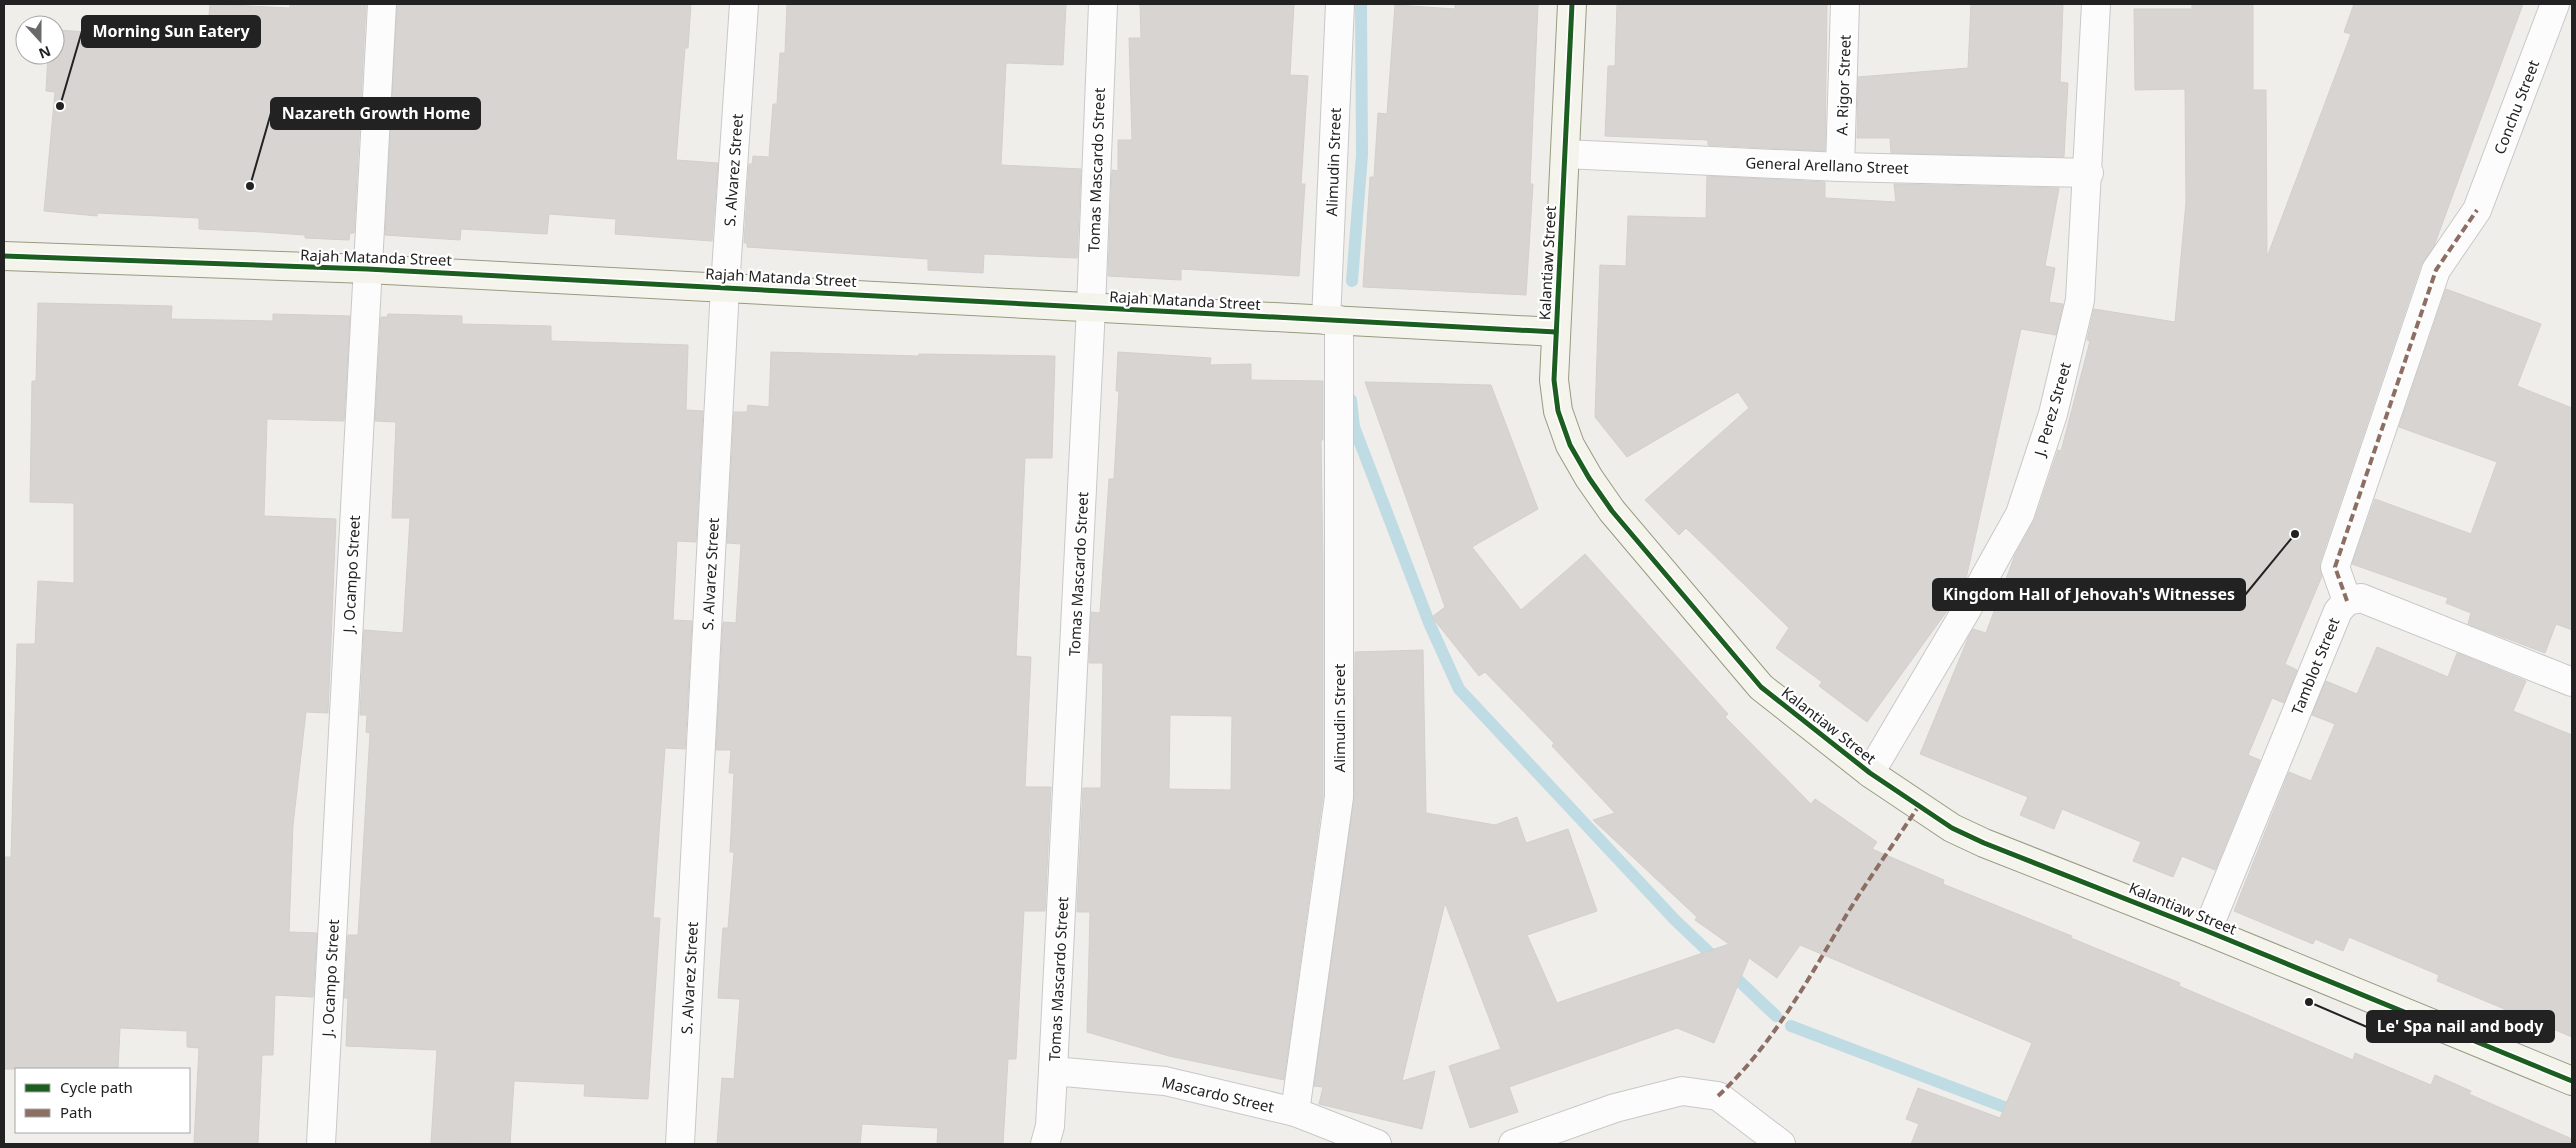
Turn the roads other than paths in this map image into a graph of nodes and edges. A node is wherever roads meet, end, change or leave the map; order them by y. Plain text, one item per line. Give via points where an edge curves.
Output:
1 (382, 4) edge
2 (744, 4) edge
3 (1103, 4) edge
4 (1340, 4) edge
5 (1572, 4) edge
6 (1845, 4) edge
7 (2096, 4) edge
8 (2555, 4) edge
9 (1565, 154) junction
10 (1840, 166) junction
11 (2089, 173) junction
12 (4, 256) edge
13 (367, 269) junction
14 (725, 287) junction
15 (1091, 307) junction
16 (1333, 320) junction
17 (1556, 332) junction
18 (2346, 600) junction
19 (2572, 682) edge
20 (1870, 773) junction
21 (2208, 930) junction
22 (1054, 1071) junction
23 (2572, 1081) edge
24 (1295, 1112) junction
25 (321, 1144) edge
26 (680, 1144) edge
27 (1045, 1144) edge
28 (1377, 1144) edge
29 (1513, 1144) edge
30 (1781, 1144) edge

1 - 13 street, J. Ocampo Street
2 - 14 street, S. Alvarez Street
3 - 15 street, Tomas Mascardo Street
4 - 16 street, Alimudin Street
5 - 9 street, Kalantiaw Street
6 - 10 street, A. Rigor Street
7 - 11 street, J. Perez Street
8 - 18 street, Conchu Street via 2477,210 2436,270 2335,567
9 - 10 street, General Arellano Street
9 - 17 street, Kalantiaw Street
10 - 11 street, General Arellano Street
11 - 20 street, J. Perez Street via 2080,300 2053,414 2020,514 1968,609
12 - 13 street, Rajah Matanda Street
13 - 14 street, Rajah Matanda Street
13 - 25 street, J. Ocampo Street
14 - 15 street, Rajah Matanda Street
14 - 26 street, S. Alvarez Street
15 - 16 street, Rajah Matanda Street
15 - 22 street, Tomas Mascardo Street
16 - 17 street, Rajah Matanda Street
16 - 24 street, Alimudin Street via 1339,797
17 - 20 street, Kalantiaw Street via 1554,380 1558,412 1570,445 1612,511 1761,687
18 - 19 street, Tamblot Street via 2360,598
18 - 21 street, Tamblot Street via 2338,610
20 - 21 street, Kalantiaw Street via 1952,828 1984,843
21 - 23 street, Kalantiaw Street
22 - 24 street, Mascardo Street via 1165,1081
22 - 27 street, Tomas Mascardo Street via 1050,1126
24 - 28 street, Mascardo Street
29 - 30 street via 1615,1108 1682,1091 1718,1096

